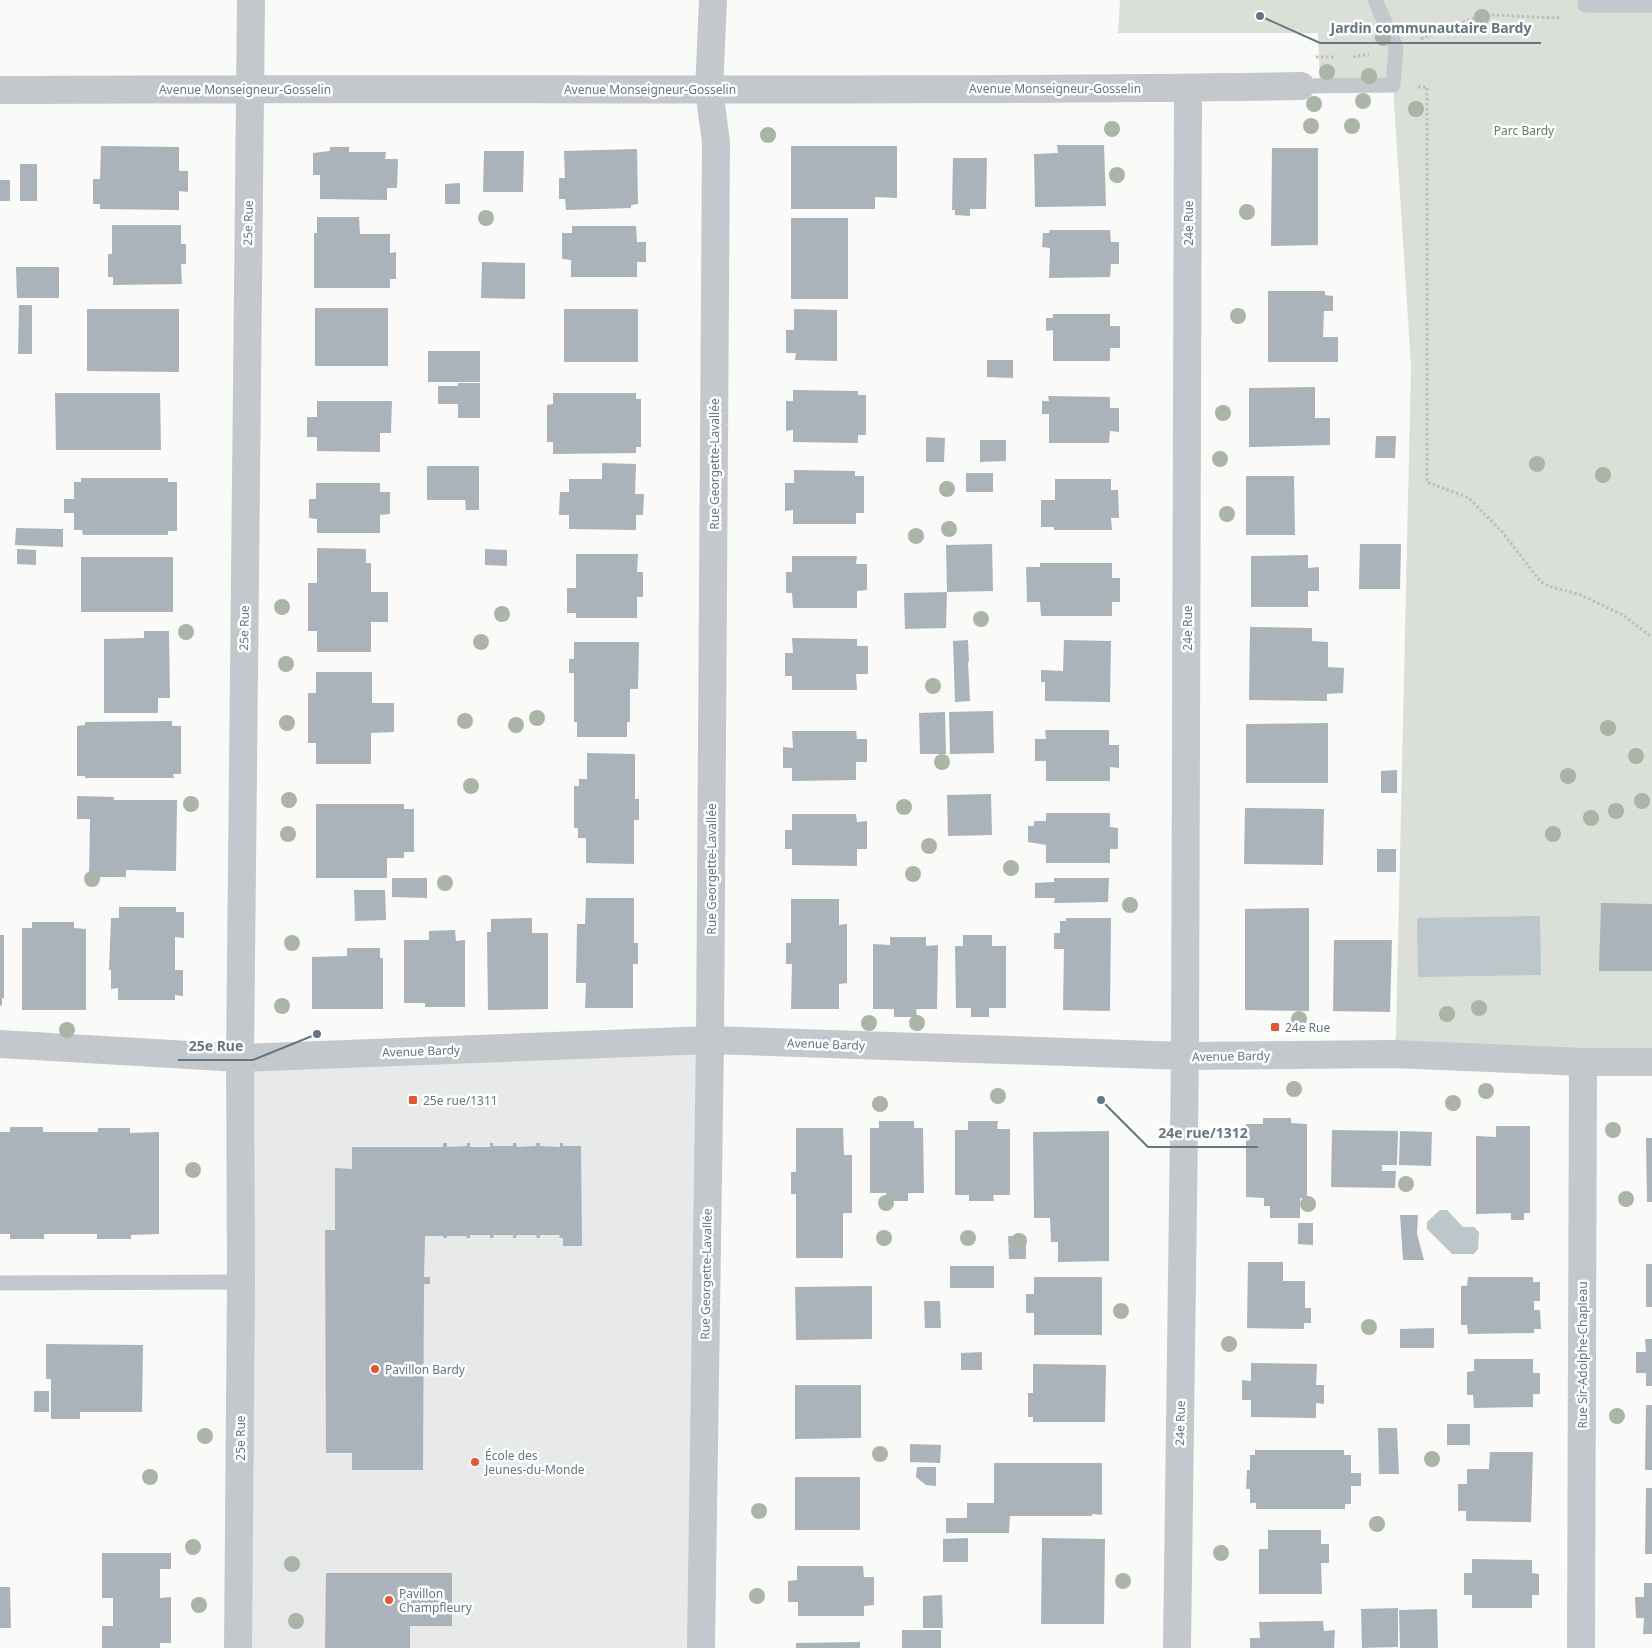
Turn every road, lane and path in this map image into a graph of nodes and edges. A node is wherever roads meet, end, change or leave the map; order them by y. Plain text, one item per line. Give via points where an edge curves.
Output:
1 (251, 0) edge
2 (713, 0) edge
3 (1375, 0) edge
4 (1586, 3) edge
5 (1652, 4) edge
6 (1396, 47) junction
7 (1339, 57) dead end
8 (1347, 57) dead end
9 (1301, 86) junction
10 (1393, 86) junction
11 (1188, 88) junction
12 (249, 89) junction
13 (0, 90) edge
14 (708, 90) junction
15 (1652, 637) edge
16 (710, 1040) junction
17 (0, 1044) edge
18 (1185, 1056) junction
19 (240, 1058) junction
20 (1584, 1062) junction
21 (1652, 1062) edge
22 (241, 1282) junction
23 (0, 1283) edge
24 (238, 1648) edge
25 (701, 1648) edge
26 (1177, 1648) edge
27 (1581, 1648) edge

1 - 12 street, 25e Rue
2 - 14 street, Rue Georgette-Lavallée
3 - 6 lane
4 - 5 lane
4 - 6 path via 1557,18 1494,15 1471,19
6 - 8 path
6 - 10 lane
7 - 9 path via 1301,58
9 - 10 lane
9 - 11 street, Avenue Monseigneur-Gosselin
10 - 15 path via 1427,87 1427,482 1468,498 1503,534 1541,582 1582,595 1623,616
11 - 14 street, Avenue Monseigneur-Gosselin
11 - 18 street, 24e Rue
12 - 13 street, Avenue Monseigneur-Gosselin
12 - 14 street, Avenue Monseigneur-Gosselin
12 - 19 street, 25e Rue
14 - 16 street, Rue Georgette-Lavallée via 716,142
16 - 18 street, Avenue Bardy
16 - 19 street, Avenue Bardy
16 - 25 street, Rue Georgette-Lavallée
17 - 19 street, Avenue Bardy
18 - 20 street, Avenue Bardy via 1392,1054
18 - 26 street, 24e Rue
19 - 22 street, 25e Rue
20 - 21 street, Avenue Bardy
20 - 27 street, Rue Sir-Adolphe-Chapleau
22 - 23 lane
22 - 24 street, 25e Rue

